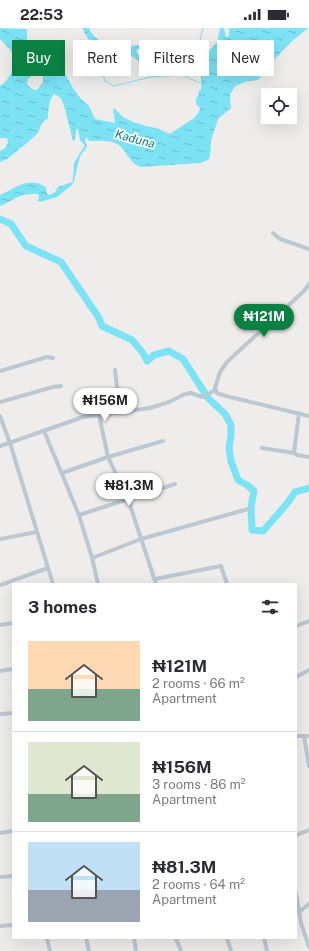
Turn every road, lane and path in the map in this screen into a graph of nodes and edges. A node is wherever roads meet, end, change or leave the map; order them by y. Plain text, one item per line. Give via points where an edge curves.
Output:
1 (273, 233) dead end
2 (309, 249) edge
3 (309, 284) edge
4 (52, 358) dead end
5 (115, 370) dead end
6 (0, 371) edge
7 (61, 386) dead end
8 (214, 389) junction
9 (0, 402) edge
10 (120, 412) junction
11 (299, 413) junction
12 (99, 415) junction
13 (0, 416) edge
14 (309, 416) edge
15 (44, 431) junction
16 (163, 442) dead end
17 (10, 443) junction
18 (0, 446) edge
19 (262, 448) dead end
20 (294, 453) junction
21 (108, 457) junction
22 (309, 457) edge
23 (62, 474) junction
24 (175, 484) dead end
25 (128, 499) junction
26 (248, 509) dead end
27 (79, 515) junction
28 (36, 532) junction
29 (0, 538) edge
30 (141, 539) junction
31 (92, 558) junction
32 (48, 568) junction
33 (155, 582) edge
34 (52, 583) edge
35 (98, 583) edge
36 (227, 583) edge
37 (0, 585) edge
38 (309, 621) edge
39 (12, 623) edge
40 (0, 625) edge
41 (297, 626) edge
42 (12, 669) edge
43 (309, 670) edge
44 (0, 671) edge
45 (297, 676) edge
46 (12, 712) edge
47 (0, 714) edge
48 (297, 736) edge
49 (304, 736) junction
50 (309, 736) edge
51 (309, 766) edge
52 (309, 830) edge
53 (12, 832) edge
54 (0, 833) edge
55 (297, 835) edge
56 (12, 876) edge
57 (0, 877) edge
58 (297, 899) edge
59 (309, 904) edge
60 (299, 912) junction
61 (12, 925) edge
62 (0, 926) edge
63 (47, 939) edge
64 (86, 939) edge
65 (134, 939) edge
66 (176, 939) edge
67 (227, 939) edge
68 (264, 939) edge
69 (309, 947) edge
70 (50, 951) edge
71 (89, 951) edge
72 (136, 951) edge
73 (181, 951) edge
74 (231, 951) edge
75 (267, 951) edge

1 - 2 street via 280,239
3 - 8 street via 227,362
4 - 6 street via 47,357
5 - 10 street
7 - 9 street
8 - 10 street via 202,397 191,393 185,394 150,408
8 - 11 street via 226,396
10 - 12 street
11 - 14 street
11 - 20 street
12 - 15 street via 74,420
12 - 21 street
13 - 17 street
15 - 17 street
15 - 23 street
16 - 21 street
17 - 18 street
17 - 28 street
19 - 20 street
20 - 22 street
21 - 23 street
21 - 25 street
23 - 27 street
24 - 25 street
25 - 27 street
25 - 30 street
26 - 30 street
27 - 31 street
28 - 29 street
28 - 32 street
30 - 31 street
30 - 33 street
31 - 35 street
32 - 34 street
32 - 37 street
33 - 36 street via 221,566
38 - 41 street
39 - 40 street
42 - 44 street
43 - 45 street
46 - 47 street
48 - 49 street
49 - 50 street
49 - 51 street
52 - 55 street
53 - 54 street
56 - 57 street
58 - 60 street
59 - 60 street
60 - 69 street
61 - 62 street
63 - 70 street
64 - 71 street
65 - 72 street
66 - 73 street
67 - 74 street
68 - 75 street

